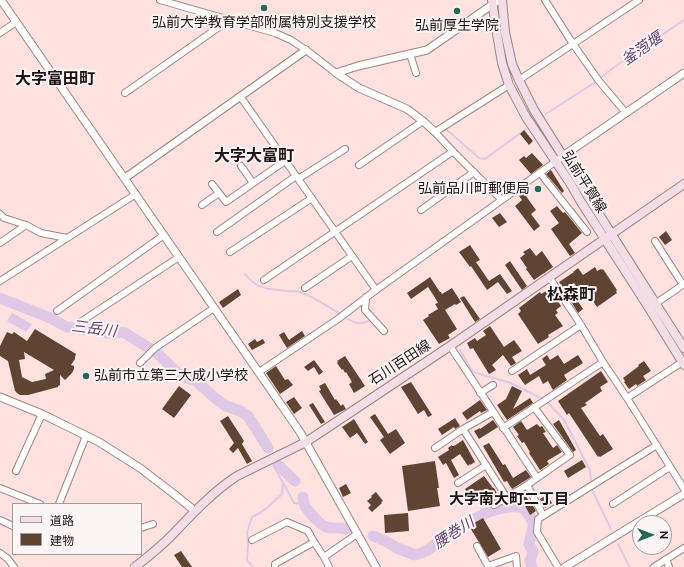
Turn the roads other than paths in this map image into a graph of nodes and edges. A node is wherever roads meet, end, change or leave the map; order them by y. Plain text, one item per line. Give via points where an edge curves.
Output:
1 (1, 0) edge
2 (160, 0) edge
3 (545, 0) edge
4 (639, 0) edge
5 (496, 1) edge
6 (229, 20) junction
7 (16, 22) junction
8 (0, 33) edge
9 (573, 44) junction
10 (306, 50) junction
11 (410, 54) junction
12 (336, 73) junction
13 (416, 73) dead end
14 (684, 74) edge
15 (519, 80) junction
16 (509, 85) junction
17 (125, 93) dead end
18 (240, 96) junction
19 (626, 113) junction
20 (423, 121) junction
21 (434, 132) junction
22 (345, 149) dead end
23 (452, 152) junction
24 (563, 156) junction
25 (285, 160) junction
26 (556, 162) junction
27 (359, 165) dead end
28 (242, 166) dead end
29 (474, 172) junction
30 (540, 173) junction
31 (125, 178) junction
32 (297, 178) junction
33 (253, 183) junction
34 (212, 184) dead end
35 (684, 184) edge
36 (219, 193) junction
37 (136, 194) junction
38 (312, 198) junction
39 (502, 200) junction
40 (202, 205) dead end
41 (422, 210) dead end
42 (0, 214) edge
43 (26, 225) junction
44 (335, 231) junction
45 (217, 232) dead end
46 (586, 232) dead end
47 (164, 235) junction
48 (608, 237) junction
49 (67, 238) junction
50 (655, 241) dead end
51 (0, 243) edge
52 (230, 252) dead end
53 (352, 256) junction
54 (179, 257) junction
55 (549, 277) junction
56 (264, 280) dead end
57 (0, 281) edge
58 (684, 284) edge
59 (305, 288) dead end
60 (376, 290) junction
61 (366, 297) junction
62 (652, 305) junction
63 (214, 308) junction
64 (57, 311) dead end
65 (82, 321) dead end
66 (581, 325) junction
67 (383, 326) dead end
68 (450, 346) junction
69 (684, 348) edge
70 (603, 362) junction
71 (140, 363) dead end
72 (683, 363) edge
73 (512, 371) dead end
74 (259, 372) junction
75 (493, 385) dead end
76 (480, 393) junction
77 (0, 397) edge
78 (627, 398) junction
79 (534, 407) junction
80 (493, 412) junction
81 (42, 414) junction
82 (503, 428) junction
83 (463, 429) junction
84 (86, 436) junction
85 (306, 442) junction
86 (657, 445) junction
87 (435, 448) dead end
88 (486, 464) junction
89 (670, 467) junction
90 (16, 471) dead end
91 (537, 478) junction
92 (458, 483) dead end
93 (527, 485) junction
94 (0, 488) edge
95 (684, 489) edge
96 (684, 494) edge
97 (507, 498) junction
98 (38, 503) edge
99 (59, 503) edge
100 (613, 504) dead end
101 (494, 505) dead end
102 (195, 511) junction
103 (543, 515) junction
104 (0, 520) edge
105 (153, 524) dead end
106 (12, 526) edge
107 (142, 528) edge
108 (357, 534) junction
109 (252, 540) dead end
110 (314, 542) junction
111 (477, 546) dead end
112 (684, 548) edge
113 (0, 553) edge
114 (324, 557) junction
115 (666, 559) junction
116 (14, 567) edge
117 (135, 567) edge
118 (275, 567) edge
119 (329, 567) edge
120 (376, 567) edge
121 (517, 567) edge
122 (558, 567) edge
123 (565, 567) edge
124 (654, 567) edge
125 (668, 567) edge

1 - 7 street
2 - 6 street
3 - 9 street
4 - 9 street
5 - 11 street via 427,50
5 - 15 main road, 弘前平賀線 via 512,64
5 - 16 main road, 弘前平賀線 via 497,34
6 - 10 street via 275,33
6 - 17 street
7 - 8 street
7 - 31 street
9 - 15 street
9 - 19 street
10 - 12 street
10 - 18 street
11 - 12 street
11 - 13 street
12 - 20 street via 359,88 407,109
14 - 19 street
15 - 24 main road, 弘前平賀線 via 534,110
16 - 21 street
16 - 26 main road, 弘前平賀線 via 526,117
18 - 25 street
18 - 31 street
19 - 24 street
20 - 21 street
20 - 27 street
21 - 23 street
22 - 32 street
23 - 29 street
23 - 44 street
24 - 26 street
24 - 48 main road, 弘前平賀線
25 - 32 street
25 - 33 street
26 - 30 street
26 - 48 main road, 弘前平賀線 via 581,202
28 - 33 street
29 - 39 street
29 - 41 street
30 - 39 street
30 - 46 street
31 - 37 street
32 - 38 street
32 - 45 street
33 - 36 street via 226,202
34 - 36 street
35 - 48 main road, 石川百田線
36 - 40 street
37 - 47 street
37 - 49 street
38 - 44 street
38 - 52 street
39 - 60 street
42 - 43 street via 4,218
43 - 49 street via 41,234
43 - 51 street
44 - 53 street
44 - 56 street
47 - 54 street
47 - 64 street
48 - 55 main road, 石川百田線
48 - 62 main road, 弘前平賀線
49 - 57 street
50 - 58 street
53 - 59 street
53 - 60 street
54 - 63 street
54 - 65 street
55 - 66 street
55 - 68 main road, 石川百田線
58 - 62 street
60 - 61 street
61 - 67 street via 365,310
61 - 74 street
62 - 69 main road, 弘前平賀線
62 - 72 main road, 弘前平賀線
63 - 71 street via 152,350
63 - 74 street
66 - 70 street
66 - 73 street
68 - 76 street
68 - 85 main road, 石川百田線
70 - 78 street
70 - 79 street
72 - 78 street
74 - 85 street
75 - 76 street
76 - 80 street
77 - 81 street
78 - 86 street
79 - 82 street
79 - 91 street via 570,455
80 - 82 street
80 - 83 street
81 - 84 street
81 - 90 street
82 - 91 street
83 - 87 street
83 - 88 street
84 - 99 street
84 - 102 street via 140,468
85 - 102 main road, 石川百田線 via 227,482
85 - 108 street
86 - 89 street
86 - 103 street
88 - 92 street
88 - 97 street
89 - 95 street
89 - 100 street
91 - 93 street
93 - 97 street
93 - 103 street
94 - 98 street
96 - 123 street
97 - 101 street
102 - 117 main road, 石川百田線 via 174,534
103 - 122 street via 538,519 537,532
104 - 106 street
105 - 107 street
108 - 114 street
108 - 120 street
109 - 110 street via 287,522 308,531
110 - 114 street
110 - 118 street via 275,564
111 - 121 street via 488,566 516,556
112 - 115 street
113 - 116 street
114 - 119 street
115 - 124 street
115 - 125 street

